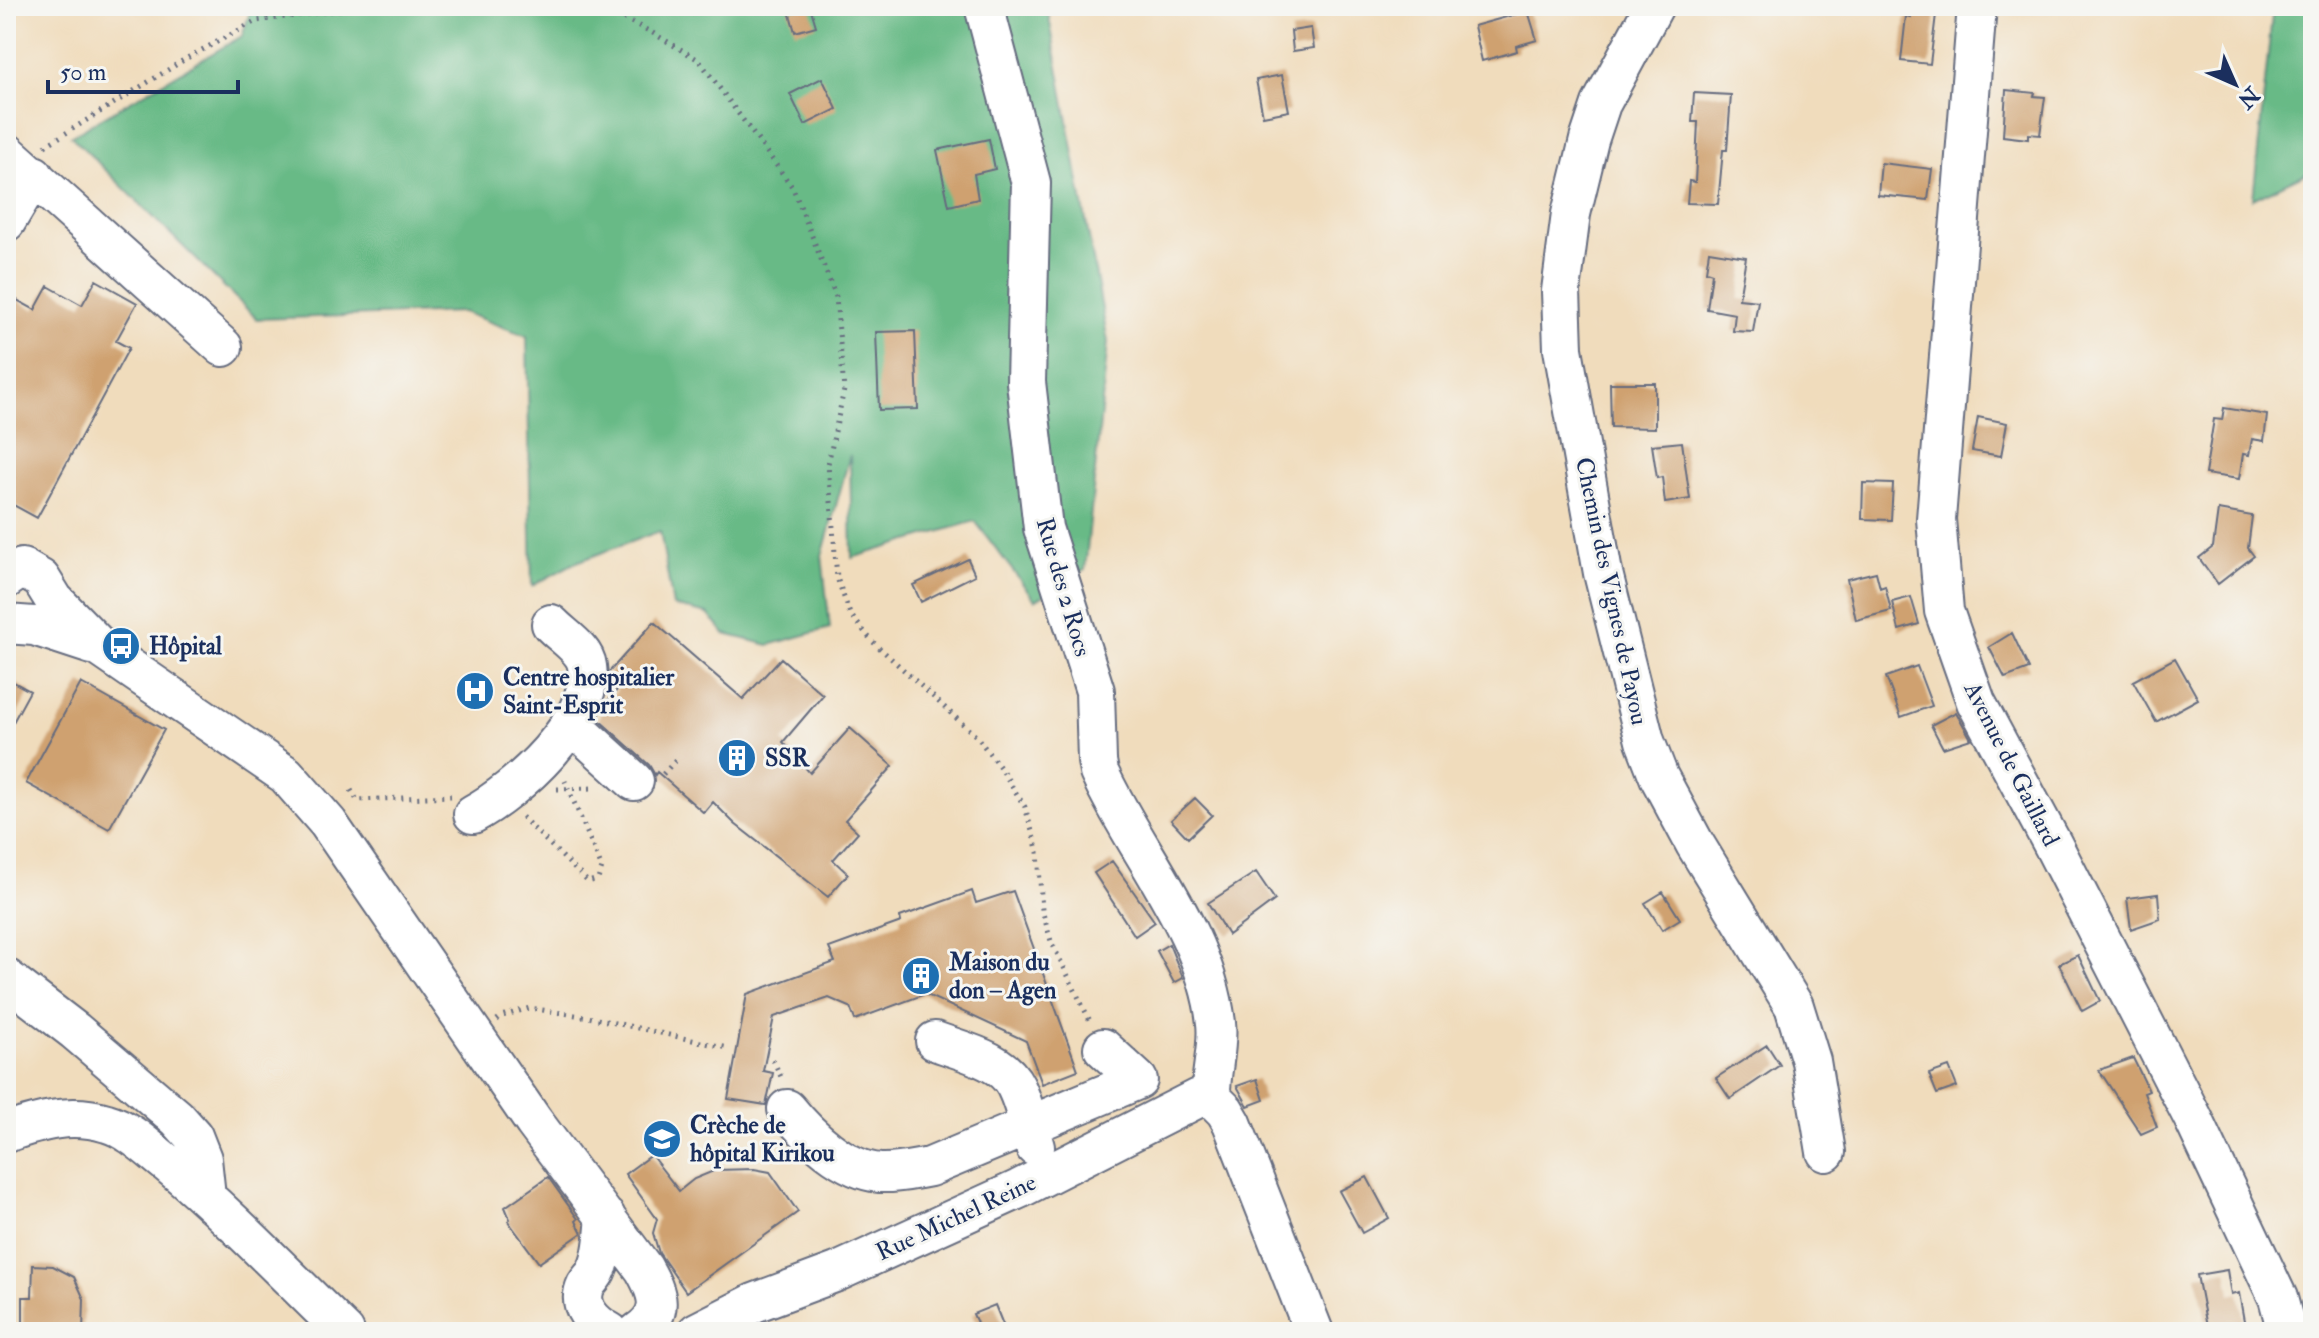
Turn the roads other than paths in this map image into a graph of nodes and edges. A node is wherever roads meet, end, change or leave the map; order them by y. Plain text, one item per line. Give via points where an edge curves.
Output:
1 (984, 6) edge
2 (1654, 6) edge
3 (1977, 6) edge
4 (25, 160) edge
5 (6, 222) edge
6 (223, 347) dead end
7 (6, 579) edge
8 (6, 624) edge
9 (551, 624) dead end
10 (102, 649) junction
11 (570, 723) junction
12 (630, 784) road end
13 (486, 806) road end
14 (6, 978) edge
15 (935, 1041) dead end
16 (1103, 1048) road end
17 (1211, 1097) junction
18 (787, 1109) dead end
19 (1028, 1125) junction
20 (6, 1133) edge
21 (1826, 1152) dead end
22 (1044, 1177) junction
23 (206, 1196) junction
24 (606, 1217) junction
25 (657, 1324) edge
26 (345, 1332) edge
27 (610, 1332) edge
28 (697, 1332) edge
29 (1314, 1332) edge
30 (2287, 1332) edge

1 - 17 street, Rue des 2 Rocs via 1031,183 1026,382 1043,528 1095,691 1099,772 1179,914 1207,980 1216,1026
2 - 21 street, Chemin des Vignes de Payou via 1601,104 1589,140 1571,214 1561,291 1563,349 1603,573 1645,741 1695,844 1794,1006 1811,1061
3 - 30 street, Avenue de Gaillard via 1936,519 1944,611 1976,702 2193,1118 2278,1298
4 - 5 street
4 - 6 street
7 - 10 street via 22,568 33,572
8 - 10 street via 50,630
9 - 11 street via 581,652 587,666 584,692
10 - 24 street via 297,785
11 - 12 street
11 - 13 street via 524,778
14 - 23 street via 177,1118 193,1136 202,1159
15 - 19 street via 991,1063 1008,1076
16 - 19 street via 1138,1080
17 - 22 street, Rue Michel Reine via 1198,1098
17 - 29 street via 1232,1123
18 - 19 street via 833,1153 875,1173 930,1167
19 - 22 street
20 - 23 street via 66,1117 109,1123 145,1145
22 - 28 street, Rue Michel Reine
23 - 26 street
24 - 25 street via 655,1286
24 - 27 street via 597,1271 583,1293 588,1315

